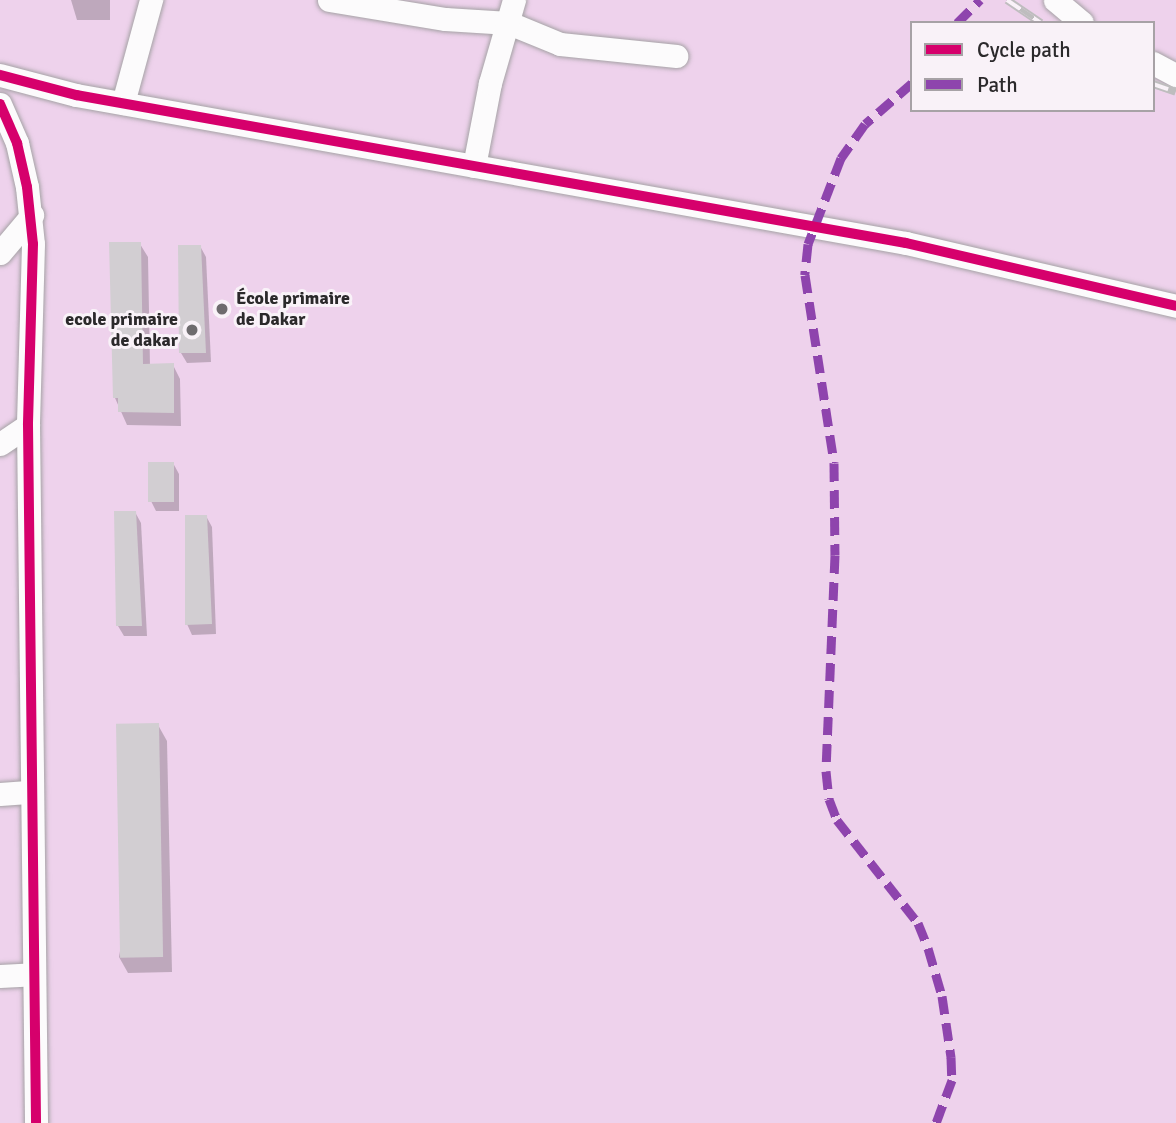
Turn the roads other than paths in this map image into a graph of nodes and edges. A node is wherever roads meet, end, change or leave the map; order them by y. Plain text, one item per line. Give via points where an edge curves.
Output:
1 (150, 0) edge
2 (329, 0) edge
3 (514, 0) edge
4 (1055, 0) edge
5 (1080, 21) edge
6 (509, 23) junction
7 (676, 56) dead end
8 (1155, 64) edge
9 (0, 75) edge
10 (1176, 75) edge
11 (123, 103) junction
12 (0, 104) edge
13 (8, 143) edge
14 (474, 166) junction
15 (32, 215) junction
16 (0, 253) edge
17 (1176, 306) edge
18 (28, 425) junction
19 (0, 443) edge
20 (30, 792) junction
21 (0, 794) edge
22 (33, 974) junction
23 (0, 976) edge
24 (36, 1123) edge

1 - 11 street
2 - 6 street
3 - 6 street
4 - 5 street
6 - 7 street via 560,44
6 - 14 street via 490,83
8 - 10 street
9 - 11 street
11 - 14 street
12 - 13 street
13 - 15 street
14 - 17 street via 906,243
15 - 16 street
15 - 18 street
18 - 19 street
18 - 20 street
20 - 21 street
20 - 22 street
22 - 23 street
22 - 24 street

